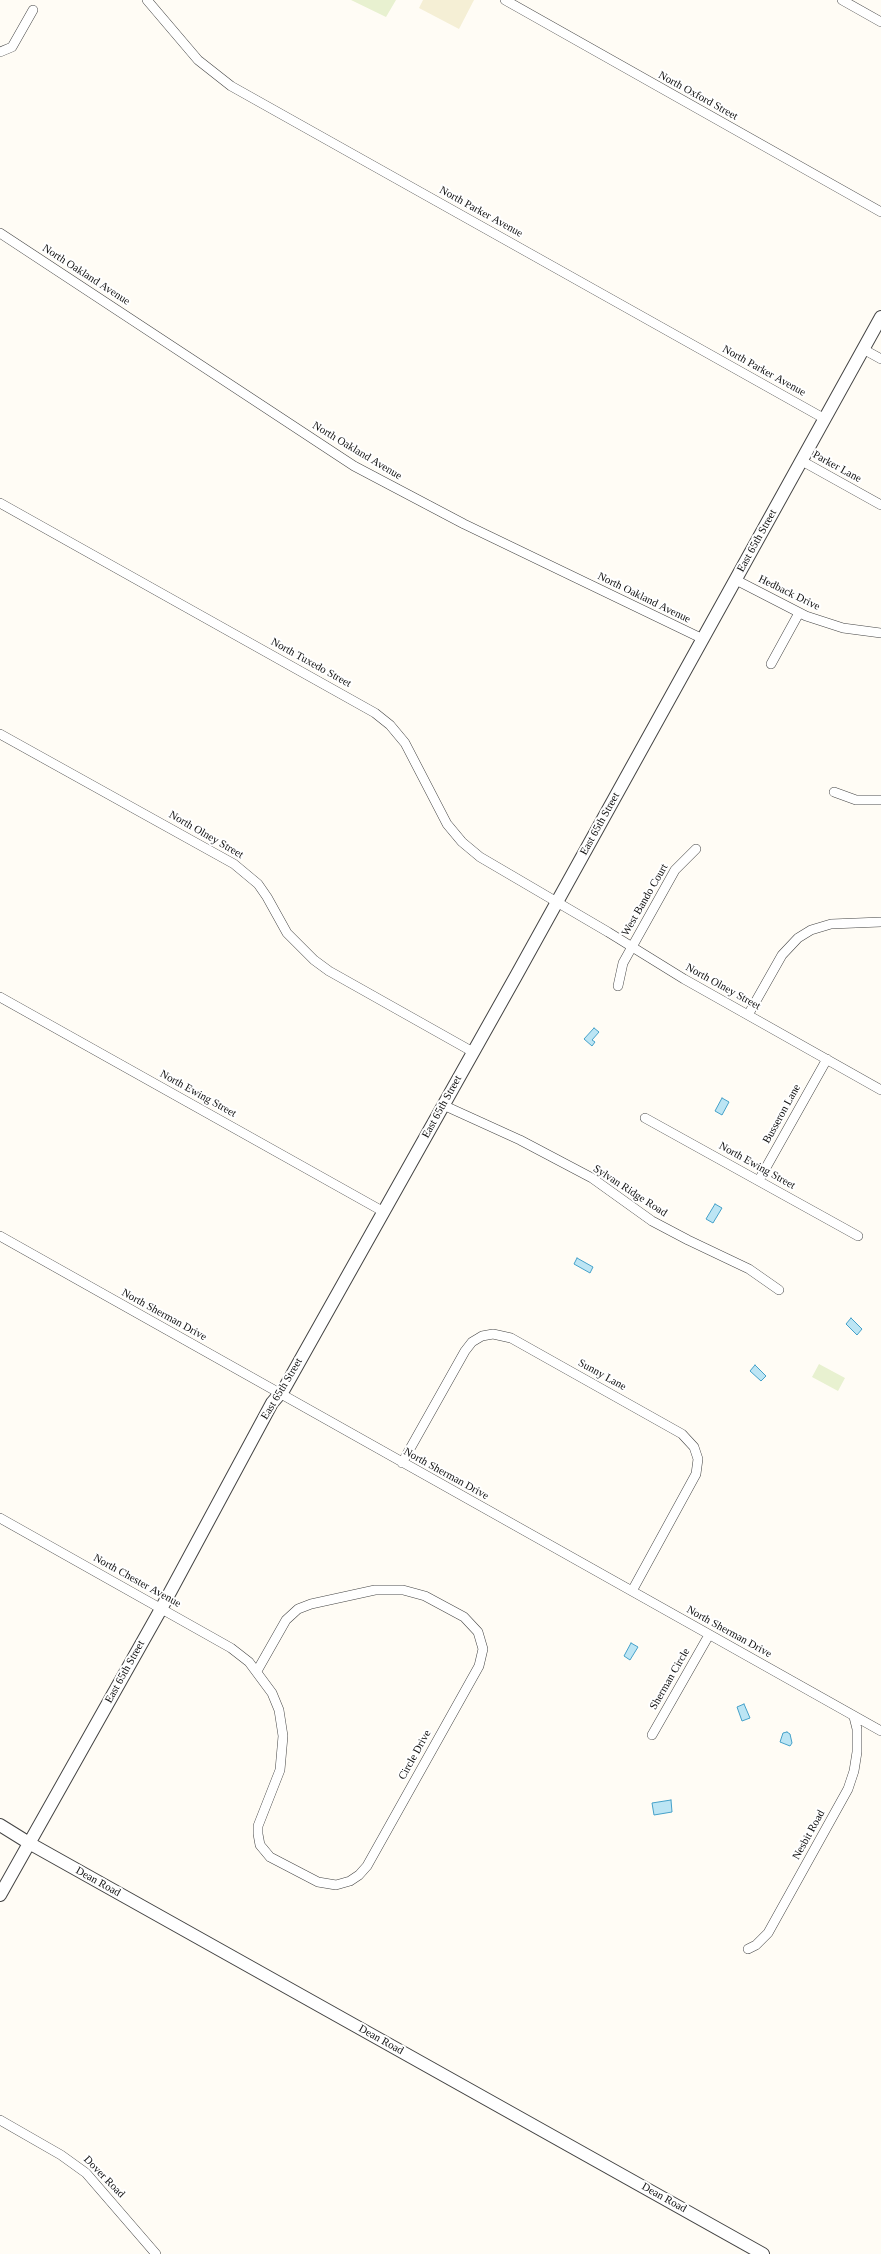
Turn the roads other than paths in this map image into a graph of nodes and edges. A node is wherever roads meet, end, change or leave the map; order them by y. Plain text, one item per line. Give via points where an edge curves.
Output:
1 (147, 0) edge
2 (505, 0) edge
3 (842, 0) edge
4 (33, 10) dead end
5 (881, 22) edge
6 (0, 52) edge
7 (881, 212) edge
8 (0, 233) edge
9 (881, 316) edge
10 (863, 349) junction
11 (881, 359) edge
12 (825, 419) junction
13 (802, 461) junction
14 (0, 503) edge
15 (881, 505) edge
16 (736, 580) junction
17 (799, 614) junction
18 (881, 633) edge
19 (703, 639) junction
20 (771, 664) dead end
21 (0, 734) edge
22 (834, 792) dead end
23 (881, 800) edge
24 (696, 849) dead end
25 (557, 901) junction
26 (881, 922) edge
27 (632, 947) junction
28 (618, 986) dead end
29 (0, 997) edge
30 (748, 1015) junction
31 (473, 1052) junction
32 (827, 1059) junction
33 (881, 1090) edge
34 (443, 1105) junction
35 (645, 1118) dead end
36 (759, 1180) junction
37 (384, 1212) junction
38 (0, 1236) edge
39 (858, 1236) dead end
40 (779, 1290) dead end
41 (279, 1394) junction
42 (402, 1463) junction
43 (0, 1518) edge
44 (632, 1591) junction
45 (161, 1609) junction
46 (709, 1635) junction
47 (257, 1671) junction
48 (854, 1717) junction
49 (881, 1731) edge
50 (652, 1735) dead end
51 (0, 1825) edge
52 (29, 1843) junction
53 (357, 1877) joint
54 (0, 1895) edge
55 (748, 1950) dead end
56 (0, 2120) edge
57 (156, 2254) edge
58 (763, 2254) edge

1 - 12 street, North Parker Avenue via 198,60 231,86
2 - 7 street, North Oxford Street
3 - 5 street
4 - 6 street via 12,47
8 - 19 street, North Oakland Avenue via 354,466 464,524
9 - 10 street, East 65th Street
10 - 11 street
10 - 12 street, East 65th Street
12 - 13 street, East 65th Street
13 - 15 street, Parker Lane
13 - 16 street, East 65th Street
14 - 25 street, North Tuxedo Street via 375,713 390,725 405,743 441,814 462,842 490,863
16 - 17 street, Hedback Drive
16 - 19 street, East 65th Street
17 - 18 street, Hedback Drive via 838,626
17 - 20 street
19 - 25 street, East 65th Street
21 - 31 street, North Olney Street via 234,864 258,884 287,933 314,960 329,971
22 - 23 street via 856,800
24 - 27 street, West Bando Court via 675,870
25 - 27 street, North Olney Street
25 - 31 street, East 65th Street
26 - 30 street via 831,924 811,930 798,938 782,956
27 - 28 street, West Bando Court via 622,966
27 - 30 street, North Olney Street
29 - 37 street, North Ewing Street
30 - 32 street, North Olney Street
31 - 34 street, East 65th Street
32 - 33 street, North Olney Street
32 - 36 street, Busseron Lane
34 - 37 street, East 65th Street
34 - 40 street, Sylvan Ridge Road via 525,1142 592,1178 652,1220 749,1269
35 - 36 street, North Ewing Street
36 - 39 street, North Ewing Street
37 - 41 street, East 65th Street
38 - 41 street, North Sherman Drive
41 - 42 street, North Sherman Drive
41 - 45 street, East 65th Street
42 - 44 street, North Sherman Drive
42 - 44 street, Sunny Lane via 472,1342 485,1335 508,1336 682,1434 694,1447 698,1459 696,1474
43 - 45 street, North Chester Avenue
44 - 46 street, North Sherman Drive
45 - 47 street, North Chester Avenue via 238,1652
45 - 52 street, East 65th Street
46 - 48 street, North Sherman Drive
46 - 50 street, Sherman Circle
47 - 53 street, North Chester Avenue via 275,1700 283,1736 280,1770 258,1826 260,1845 270,1856 320,1883 339,1885
47 - 53 street, Circle Drive via 286,1620 298,1609 375,1590 403,1590 433,1599 475,1627 481,1640 479,1666 367,1866
48 - 49 street, North Sherman Drive
48 - 55 street, Nesbit Road via 858,1737 857,1752 848,1789 768,1933
51 - 52 street, Dean Road
52 - 54 street, East 65th Street
52 - 58 street, Dean Road
56 - 57 street, Dover Road via 61,2155 86,2173

